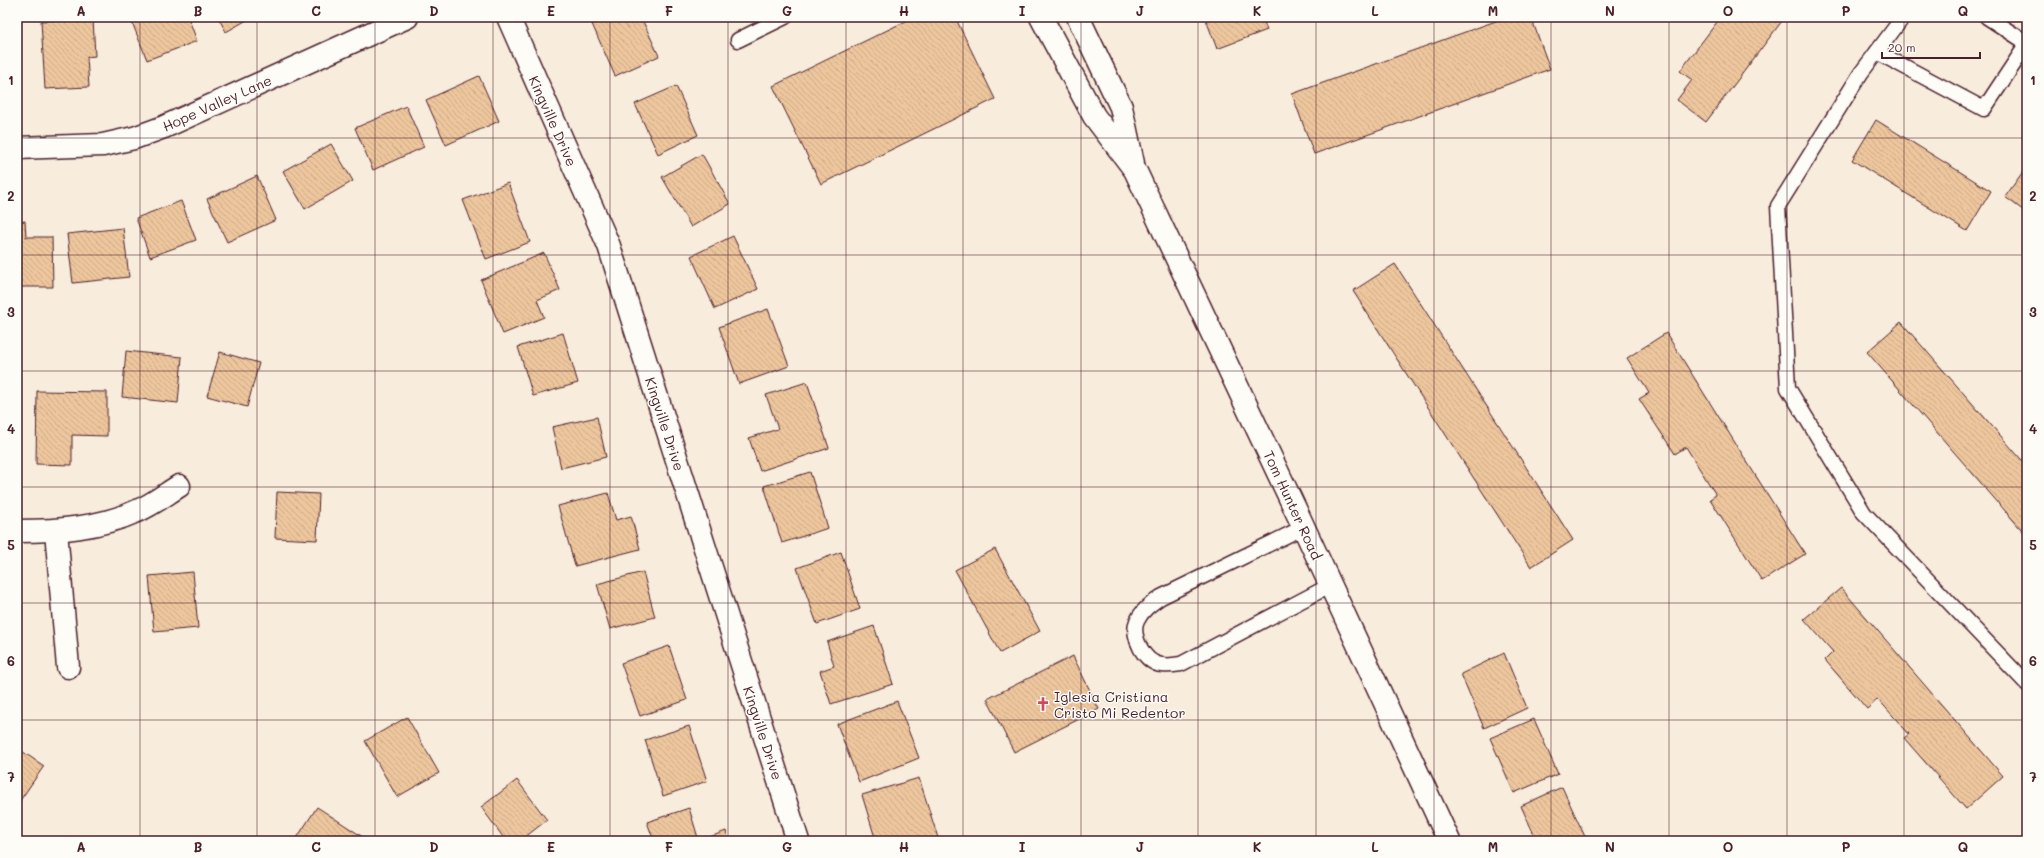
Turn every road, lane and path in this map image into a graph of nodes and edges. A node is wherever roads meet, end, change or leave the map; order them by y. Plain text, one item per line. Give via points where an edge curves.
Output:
1 (407, 17) edge
2 (508, 17) edge
3 (785, 17) edge
4 (1041, 17) edge
5 (1078, 17) edge
6 (1903, 17) edge
7 (1987, 17) edge
8 (738, 40) dead end
9 (2027, 44) edge
10 (1877, 52) junction
11 (17, 148) edge
12 (1135, 170) junction
13 (179, 486) dead end
14 (1304, 527) junction
15 (17, 531) edge
16 (56, 531) junction
17 (1331, 585) junction
18 (68, 666) dead end
19 (2027, 684) edge
20 (798, 841) edge
21 (1449, 841) edge

1 - 11 street, Hope Valley Lane via 164,127 134,138 103,145
2 - 20 street, Kingville Drive via 609,246
3 - 8 lane
4 - 12 street, Tom Hunter Road via 1094,116
5 - 12 street, Tom Hunter Road via 1121,107
6 - 10 lane
7 - 9 lane
9 - 10 lane via 1984,109
10 - 19 lane via 1861,73 1778,206 1788,388 1864,513
12 - 14 street, Tom Hunter Road
13 - 16 street via 138,511 111,521
14 - 17 street, Tom Hunter Road
14 - 17 lane via 1161,597 1145,608 1136,623 1136,640 1144,656 1160,666 1181,664
15 - 16 street
16 - 18 street
17 - 21 street, Tom Hunter Road

